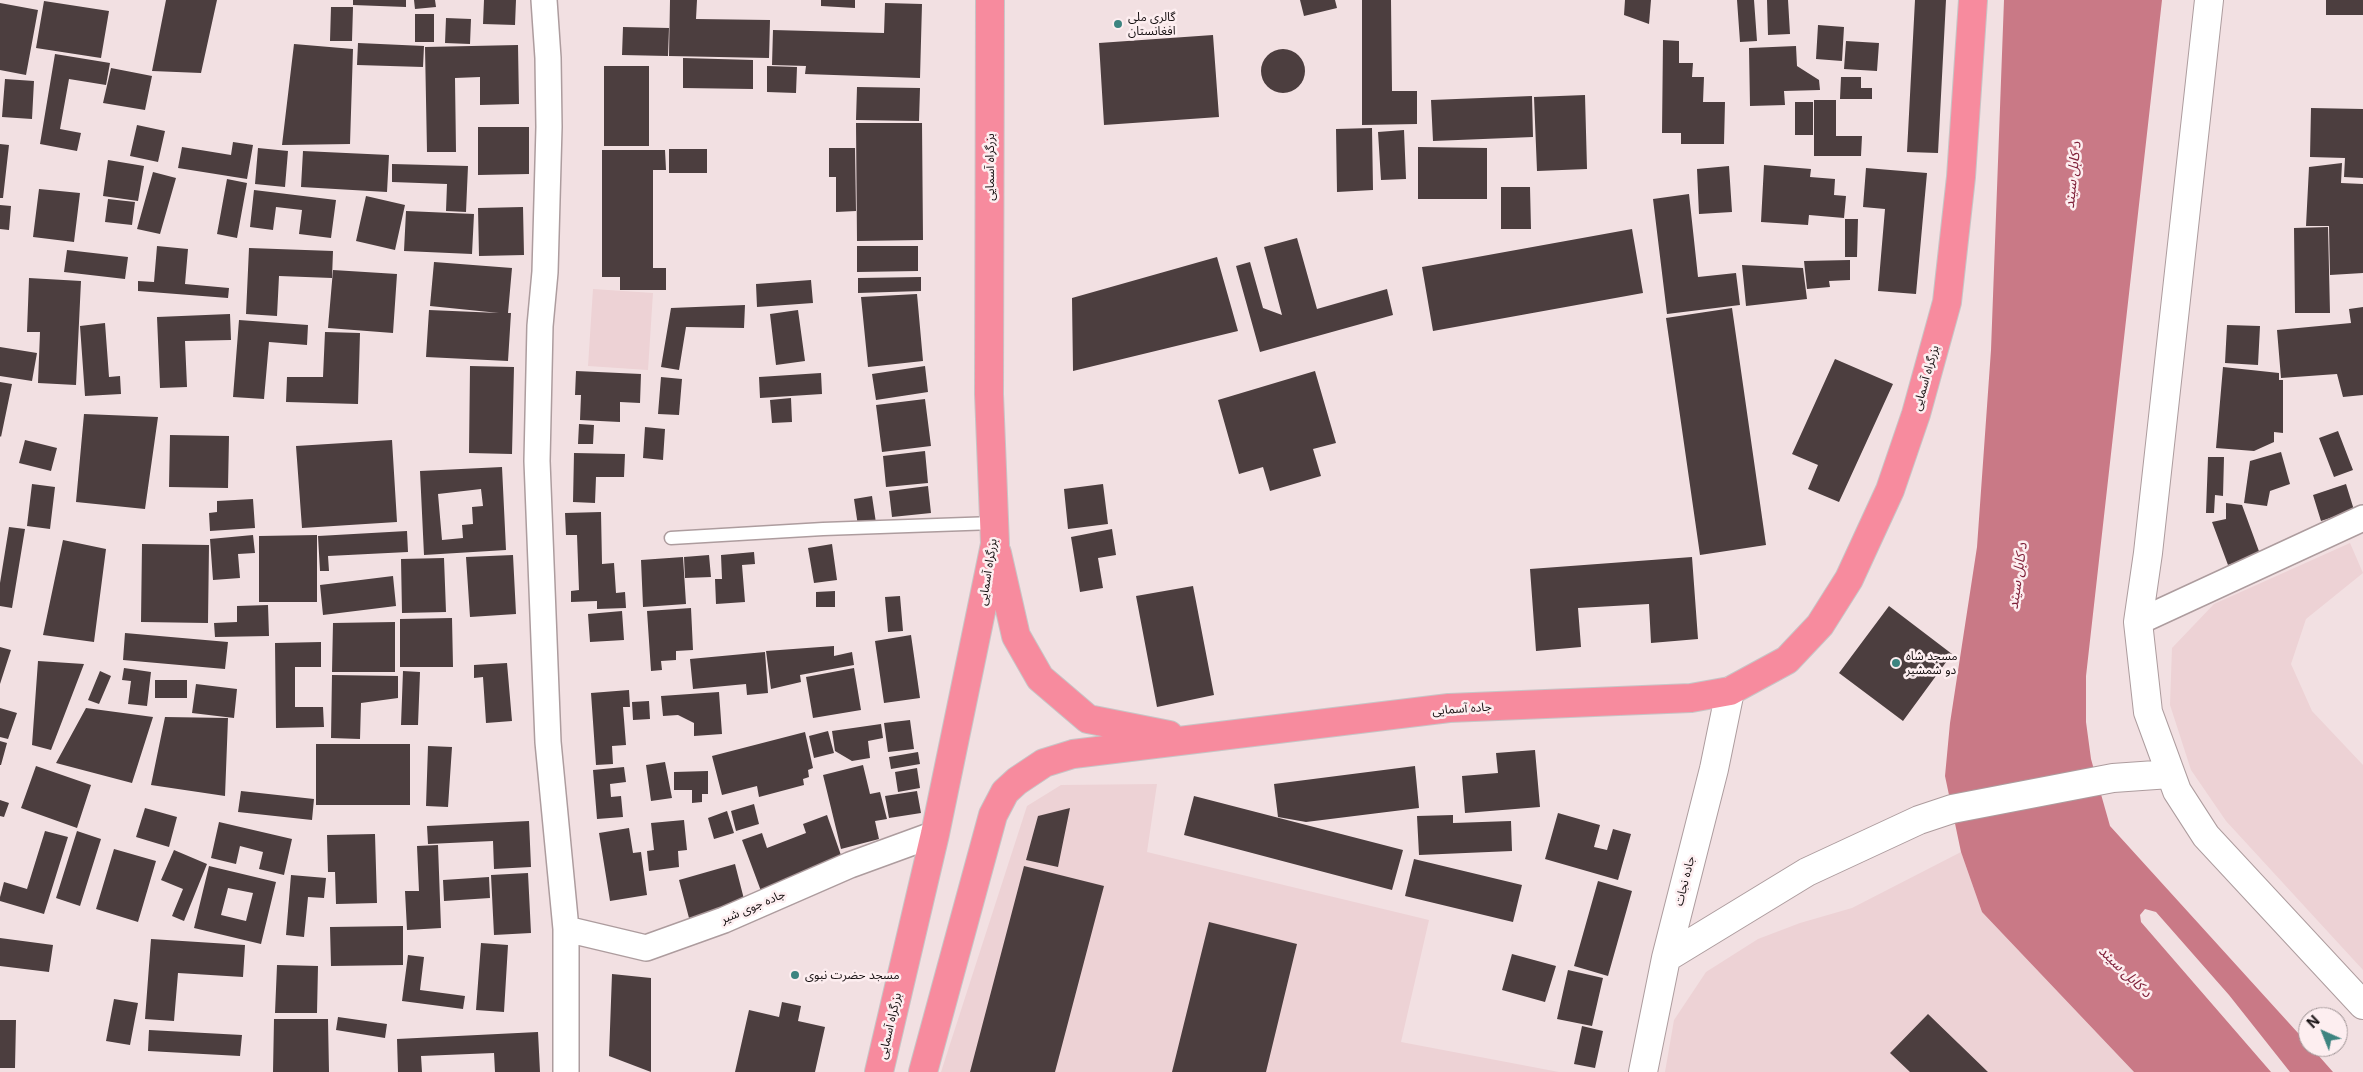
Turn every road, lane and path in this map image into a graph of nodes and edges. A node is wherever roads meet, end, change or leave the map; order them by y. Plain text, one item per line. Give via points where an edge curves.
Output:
1 (544, 0) edge
2 (990, 0) edge
3 (1973, 0) edge
4 (2208, 0) edge
5 (2363, 518) edge
6 (995, 534) junction
7 (671, 538) dead end
8 (2138, 622) junction
9 (1730, 691) junction
10 (1195, 740) junction
11 (2170, 774) junction
12 (935, 834) junction
13 (566, 929) junction
14 (1666, 958) junction
15 (2363, 1005) edge
16 (566, 1072) edge
17 (879, 1072) edge
18 (923, 1072) edge
19 (1643, 1072) edge

1 - 13 street via 548,137 537,461 548,742
2 - 6 highway, بزرگراه آسمایی via 989,394
3 - 9 highway, بزرگراه آسمایی via 1961,177 1947,302 1916,414 1890,490 1849,579 1820,625 1787,660
4 - 8 main road
5 - 8 street
6 - 7 lane via 823,529
6 - 10 highway via 1016,636 1040,678 1088,719
6 - 12 highway, بزرگراه آسمایی
8 - 11 main road via 2148,712
9 - 10 highway, جاده آسمایی via 1691,698 1449,708
9 - 14 main road, جاده نجات via 1714,769
10 - 18 highway via 1073,754 1044,762 1005,792 994,815
11 - 14 main road via 2113,778 1952,809 1919,820 1807,872
11 - 15 main road via 2177,792 2206,836
12 - 13 street, جاده جوی شیر via 850,865 724,920 646,948
12 - 17 highway, بزرگراه آسمایی
13 - 16 street
14 - 19 main road, جاده نجات

